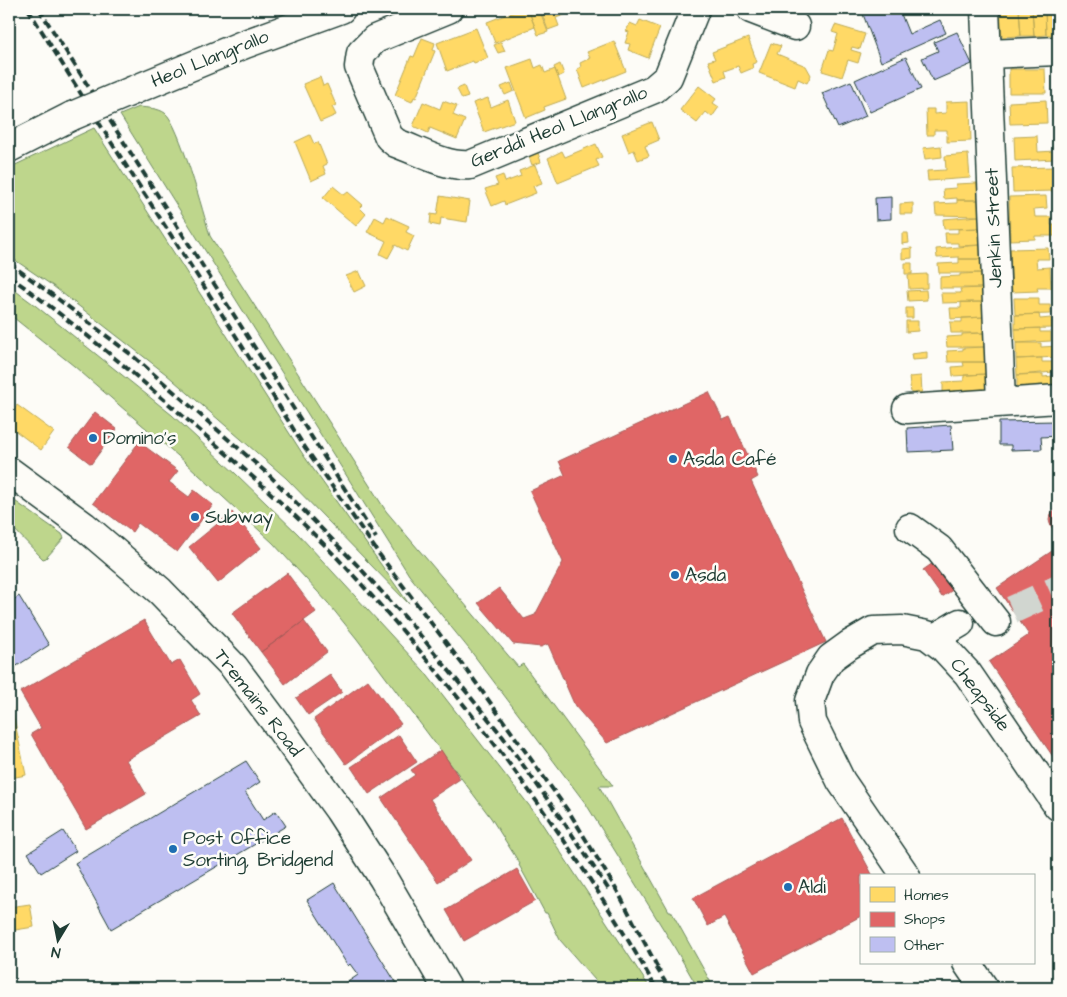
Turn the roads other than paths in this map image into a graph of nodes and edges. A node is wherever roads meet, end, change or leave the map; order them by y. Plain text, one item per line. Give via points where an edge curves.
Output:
1 (341, 9) edge
2 (448, 9) edge
3 (701, 9) edge
4 (751, 9) edge
5 (985, 9) edge
6 (795, 26) dead end
7 (1058, 51) edge
8 (987, 54) junction
9 (9, 148) edge
10 (1058, 400) edge
11 (1001, 402) junction
12 (907, 409) dead end
13 (9, 471) edge
14 (910, 528) dead end
15 (932, 639) junction
16 (1058, 806) edge
17 (905, 874) edge
18 (968, 964) edge
19 (447, 988) edge
20 (984, 988) edge

1 - 9 street, Heol Llangrallo, bridge via 134,90 72,116
2 - 3 street, Gerddi Heol Llangrallo via 375,39 361,53 359,68 389,137 396,143 463,166 654,89 668,77
4 - 6 street
5 - 8 street, Jenkin Street
7 - 8 street
8 - 11 street, Jenkin Street
10 - 11 street
11 - 12 street
13 - 19 street, Tremains Road via 84,526 160,591 234,667 339,810
14 - 15 street via 939,549 988,619
15 - 16 street, Cheapside via 968,674
15 - 17 street, Cheapside via 902,630 873,631 831,658 820,674 810,701 812,722 841,781
18 - 20 street

